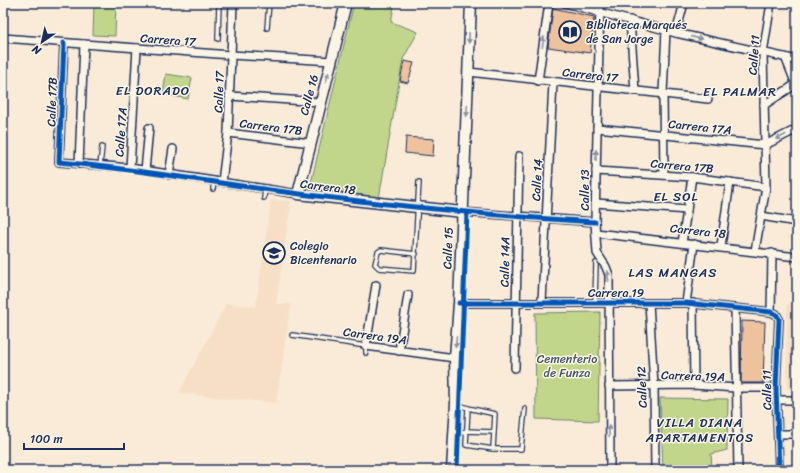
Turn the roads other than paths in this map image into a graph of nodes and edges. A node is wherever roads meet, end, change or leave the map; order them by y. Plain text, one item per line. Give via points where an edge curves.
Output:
1 (219, 3) edge
2 (233, 3) edge
3 (269, 3) edge
4 (346, 3) edge
5 (471, 3) edge
6 (549, 3) edge
7 (565, 3) edge
8 (600, 3) edge
9 (684, 3) edge
10 (771, 3) edge
11 (598, 12) junction
12 (630, 20) junction
13 (267, 28) dead end
14 (666, 30) junction
15 (676, 33) junction
16 (3, 38) edge
17 (218, 38) dead end
18 (64, 43) junction
19 (84, 44) junction
20 (137, 48) junction
21 (763, 53) junction
22 (231, 55) junction
23 (784, 57) junction
24 (797, 60) edge
25 (332, 61) junction
26 (469, 72) junction
27 (538, 80) junction
28 (553, 82) junction
29 (796, 86) edge
30 (597, 87) junction
31 (635, 91) junction
32 (664, 94) junction
33 (230, 96) junction
34 (708, 99) dead end
35 (320, 102) junction
36 (764, 105) junction
37 (149, 128) dead end
38 (597, 128) junction
39 (797, 129) edge
40 (228, 133) junction
41 (664, 135) junction
42 (311, 143) junction
43 (765, 145) junction
44 (102, 148) dead end
45 (173, 149) dead end
46 (519, 156) dead end
47 (59, 162) joint
48 (78, 164) junction
49 (100, 166) junction
50 (130, 168) junction
51 (145, 171) junction
52 (596, 171) junction
53 (664, 174) junction
54 (169, 175) junction
55 (692, 176) junction
56 (214, 181) junction
57 (222, 182) junction
58 (419, 182) dead end
59 (730, 182) junction
60 (766, 188) junction
61 (213, 189) dead end
62 (265, 189) junction
63 (298, 194) junction
64 (264, 198) dead end
65 (596, 203) junction
66 (418, 208) junction
67 (687, 210) junction
68 (462, 212) junction
69 (517, 215) junction
70 (761, 216) junction
71 (546, 219) junction
72 (595, 222) junction
73 (797, 222) edge
74 (596, 233) junction
75 (682, 243) junction
76 (694, 244) junction
77 (721, 246) junction
78 (755, 251) junction
79 (772, 253) junction
80 (416, 254) junction
81 (797, 257) edge
82 (596, 263) dead end
83 (376, 285) dead end
84 (408, 295) dead end
85 (542, 302) junction
86 (608, 302) junction
87 (459, 303) junction
88 (515, 303) junction
89 (596, 303) junction
90 (649, 303) junction
91 (689, 303) junction
92 (735, 308) junction
93 (772, 312) junction
94 (292, 335) dead end
95 (366, 349) junction
96 (398, 351) junction
97 (455, 358) junction
98 (515, 368) dead end
99 (694, 385) junction
100 (608, 386) junction
101 (654, 386) junction
102 (736, 388) junction
103 (776, 388) junction
104 (777, 400) junction
105 (797, 400) edge
106 (456, 403) junction
107 (468, 408) junction
108 (525, 409) dead end
109 (466, 431) junction
110 (494, 432) junction
111 (778, 434) junction
112 (797, 434) edge
113 (454, 435) junction
114 (494, 449) junction
115 (452, 470) edge
116 (610, 470) edge
117 (655, 470) edge
118 (738, 470) edge
119 (779, 470) edge

1 - 17 lane
2 - 22 street, Calle 17
3 - 13 lane
4 - 25 street, Calle 16
5 -> 26 street, Calle 15
27 -> 6 street
7 - 11 street
8 - 11 street, Calle 13
9 - 15 street
10 - 21 street, Calle 11
11 - 12 street
11 - 30 street, Calle 13
12 - 14 street
12 - 31 street
14 - 15 street
14 - 32 street
15 -> 21 street
16 - 18 street, Carrera 17
18 - 19 street, Carrera 17
18 - 47 street, Calle 17B
19 - 20 street, Carrera 17
19 - 48 street
20 - 22 street, Carrera 17
20 - 50 street, Calle 17A
21 - 23 street
21 - 36 street, Calle 11
22 - 25 street, Carrera 17
22 - 33 street, Calle 17
23 - 24 street
23 - 29 street
35 -> 25 street, Calle 16
26 - 27 street, Carrera 17
26 -> 68 street, Calle 15
27 - 28 street, Carrera 17
28 - 30 street, Carrera 17
28 - 71 street, Calle 14
29 - 36 street
30 - 31 street, Carrera 17
30 - 38 street, Calle 13
31 - 32 street, Carrera 17
32 - 34 street, Carrera 17
32 - 41 street
33 - 35 street
33 - 40 street, Calle 17
35 - 42 street, Calle 16
36 - 43 street, Calle 11
37 - 51 street
38 - 41 street, Carrera 17A
52 -> 38 street, Calle 13
39 -> 43 street
40 - 42 street, Carrera 17B
40 - 57 street, Calle 17
41 - 43 street, Carrera 17A
41 - 53 street
42 - 63 street, Calle 16
43 - 60 street, Calle 11
44 - 49 lane
45 - 54 street
46 - 69 street, Calle 14A
47 - 48 street, Carrera 18
48 - 49 street, Carrera 18
49 - 50 street, Carrera 18
50 - 51 street, Carrera 18
51 - 54 street, Carrera 18
52 - 53 street, Carrera 17B
52 - 65 street, Calle 13
53 - 55 street, Carrera 17B
54 - 56 street, Carrera 18
55 - 59 street, Carrera 17B
55 - 67 street
56 - 57 street, Carrera 18
56 - 61 lane
57 - 62 street, Carrera 18
58 - 66 lane
59 - 60 street, Carrera 17B
59 - 77 street
60 - 70 street, Calle 11
62 - 63 street, Carrera 18
62 - 64 lane
63 - 66 street, Carrera 18 via 365,205
65 - 67 street
65 - 72 street, Calle 13
66 - 68 street, Carrera 18
66 - 80 lane
67 - 75 street
68 - 69 street, Carrera 18
68 - 87 street, Calle 15
69 - 71 street, Carrera 18
69 - 88 street, Calle 14A
70 - 73 street
70 - 78 street, Calle 11
71 - 72 street, Carrera 18
71 - 85 street, Calle 14
72 - 74 street, Calle 13
74 - 75 street, Carrera 18
86 -> 74 street, Calle 13 via 609,275 597,253
75 - 76 street, Carrera 18
76 - 77 street, Carrera 18
76 - 91 street
77 - 78 street, Carrera 18
78 - 79 street, Carrera 18
79 - 81 street, Carrera 18
79 - 93 street, Calle 11
80 - 80 lane via 381,250 375,264 379,268 412,272 415,268
82 - 89 lane
83 - 95 street
84 - 96 street
85 - 88 street, Carrera 19
85 - 89 street, Carrera 19
86 - 89 street, Carrera 19
86 - 90 street, Carrera 19
86 - 100 street, Calle 13
87 - 88 street, Carrera 19
87 -> 97 street, Calle 15
88 - 98 street, Calle 14A
90 - 91 street, Carrera 19
90 - 101 street, Calle 12
91 - 92 street, Carrera 19
91 - 99 street
92 - 93 street, Carrera 19
92 - 102 street
93 - 103 street, Calle 11 via 779,319
94 - 95 lane, Carrera 19A
95 - 96 street, Carrera 19A
96 - 97 street, Carrera 19A
97 - 106 street, Calle 15
99 - 101 street, Carrera 19A
99 - 102 street, Carrera 19A
100 - 101 street, Carrera 19A
116 -> 100 street, Calle 13
101 - 117 street, Calle 12
102 - 103 street, Carrera 19A
102 - 118 street
103 - 104 street, Calle 11
104 - 105 street
104 - 111 street, Calle 11
106 - 107 lane
106 - 113 street, Calle 15
107 - 109 lane
107 - 110 lane via 495,414
108 - 114 lane via 522,448
109 - 110 lane
109 - 113 lane
109 - 114 lane via 466,445
110 - 114 lane
111 - 112 street
111 - 119 street, Calle 11
113 - 115 street, Calle 15

